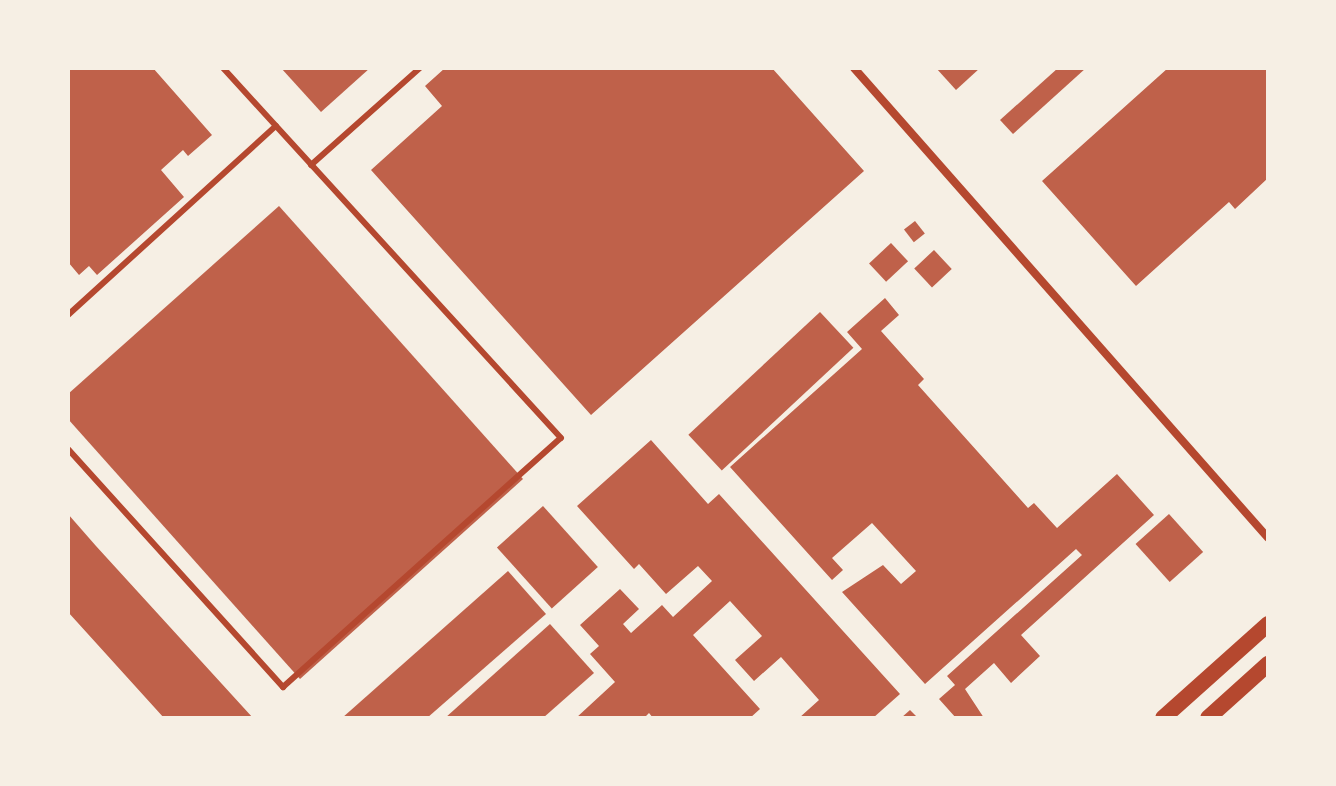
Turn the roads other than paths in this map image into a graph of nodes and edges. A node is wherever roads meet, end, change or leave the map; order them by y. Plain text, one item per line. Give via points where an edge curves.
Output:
1 (223, 68) edge
2 (420, 68) edge
3 (854, 68) edge
4 (276, 126) junction
5 (311, 165) junction
6 (68, 315) edge
7 (68, 449) edge
8 (1268, 538) edge
9 (1268, 624) edge
10 (1268, 664) edge
11 (1163, 718) edge
12 (1208, 718) edge

1 - 4 lane
2 - 5 lane
3 - 8 street
4 - 5 lane
4 - 6 lane
5 - 7 lane via 561,438 283,687
9 - 11 main road
10 - 12 main road

